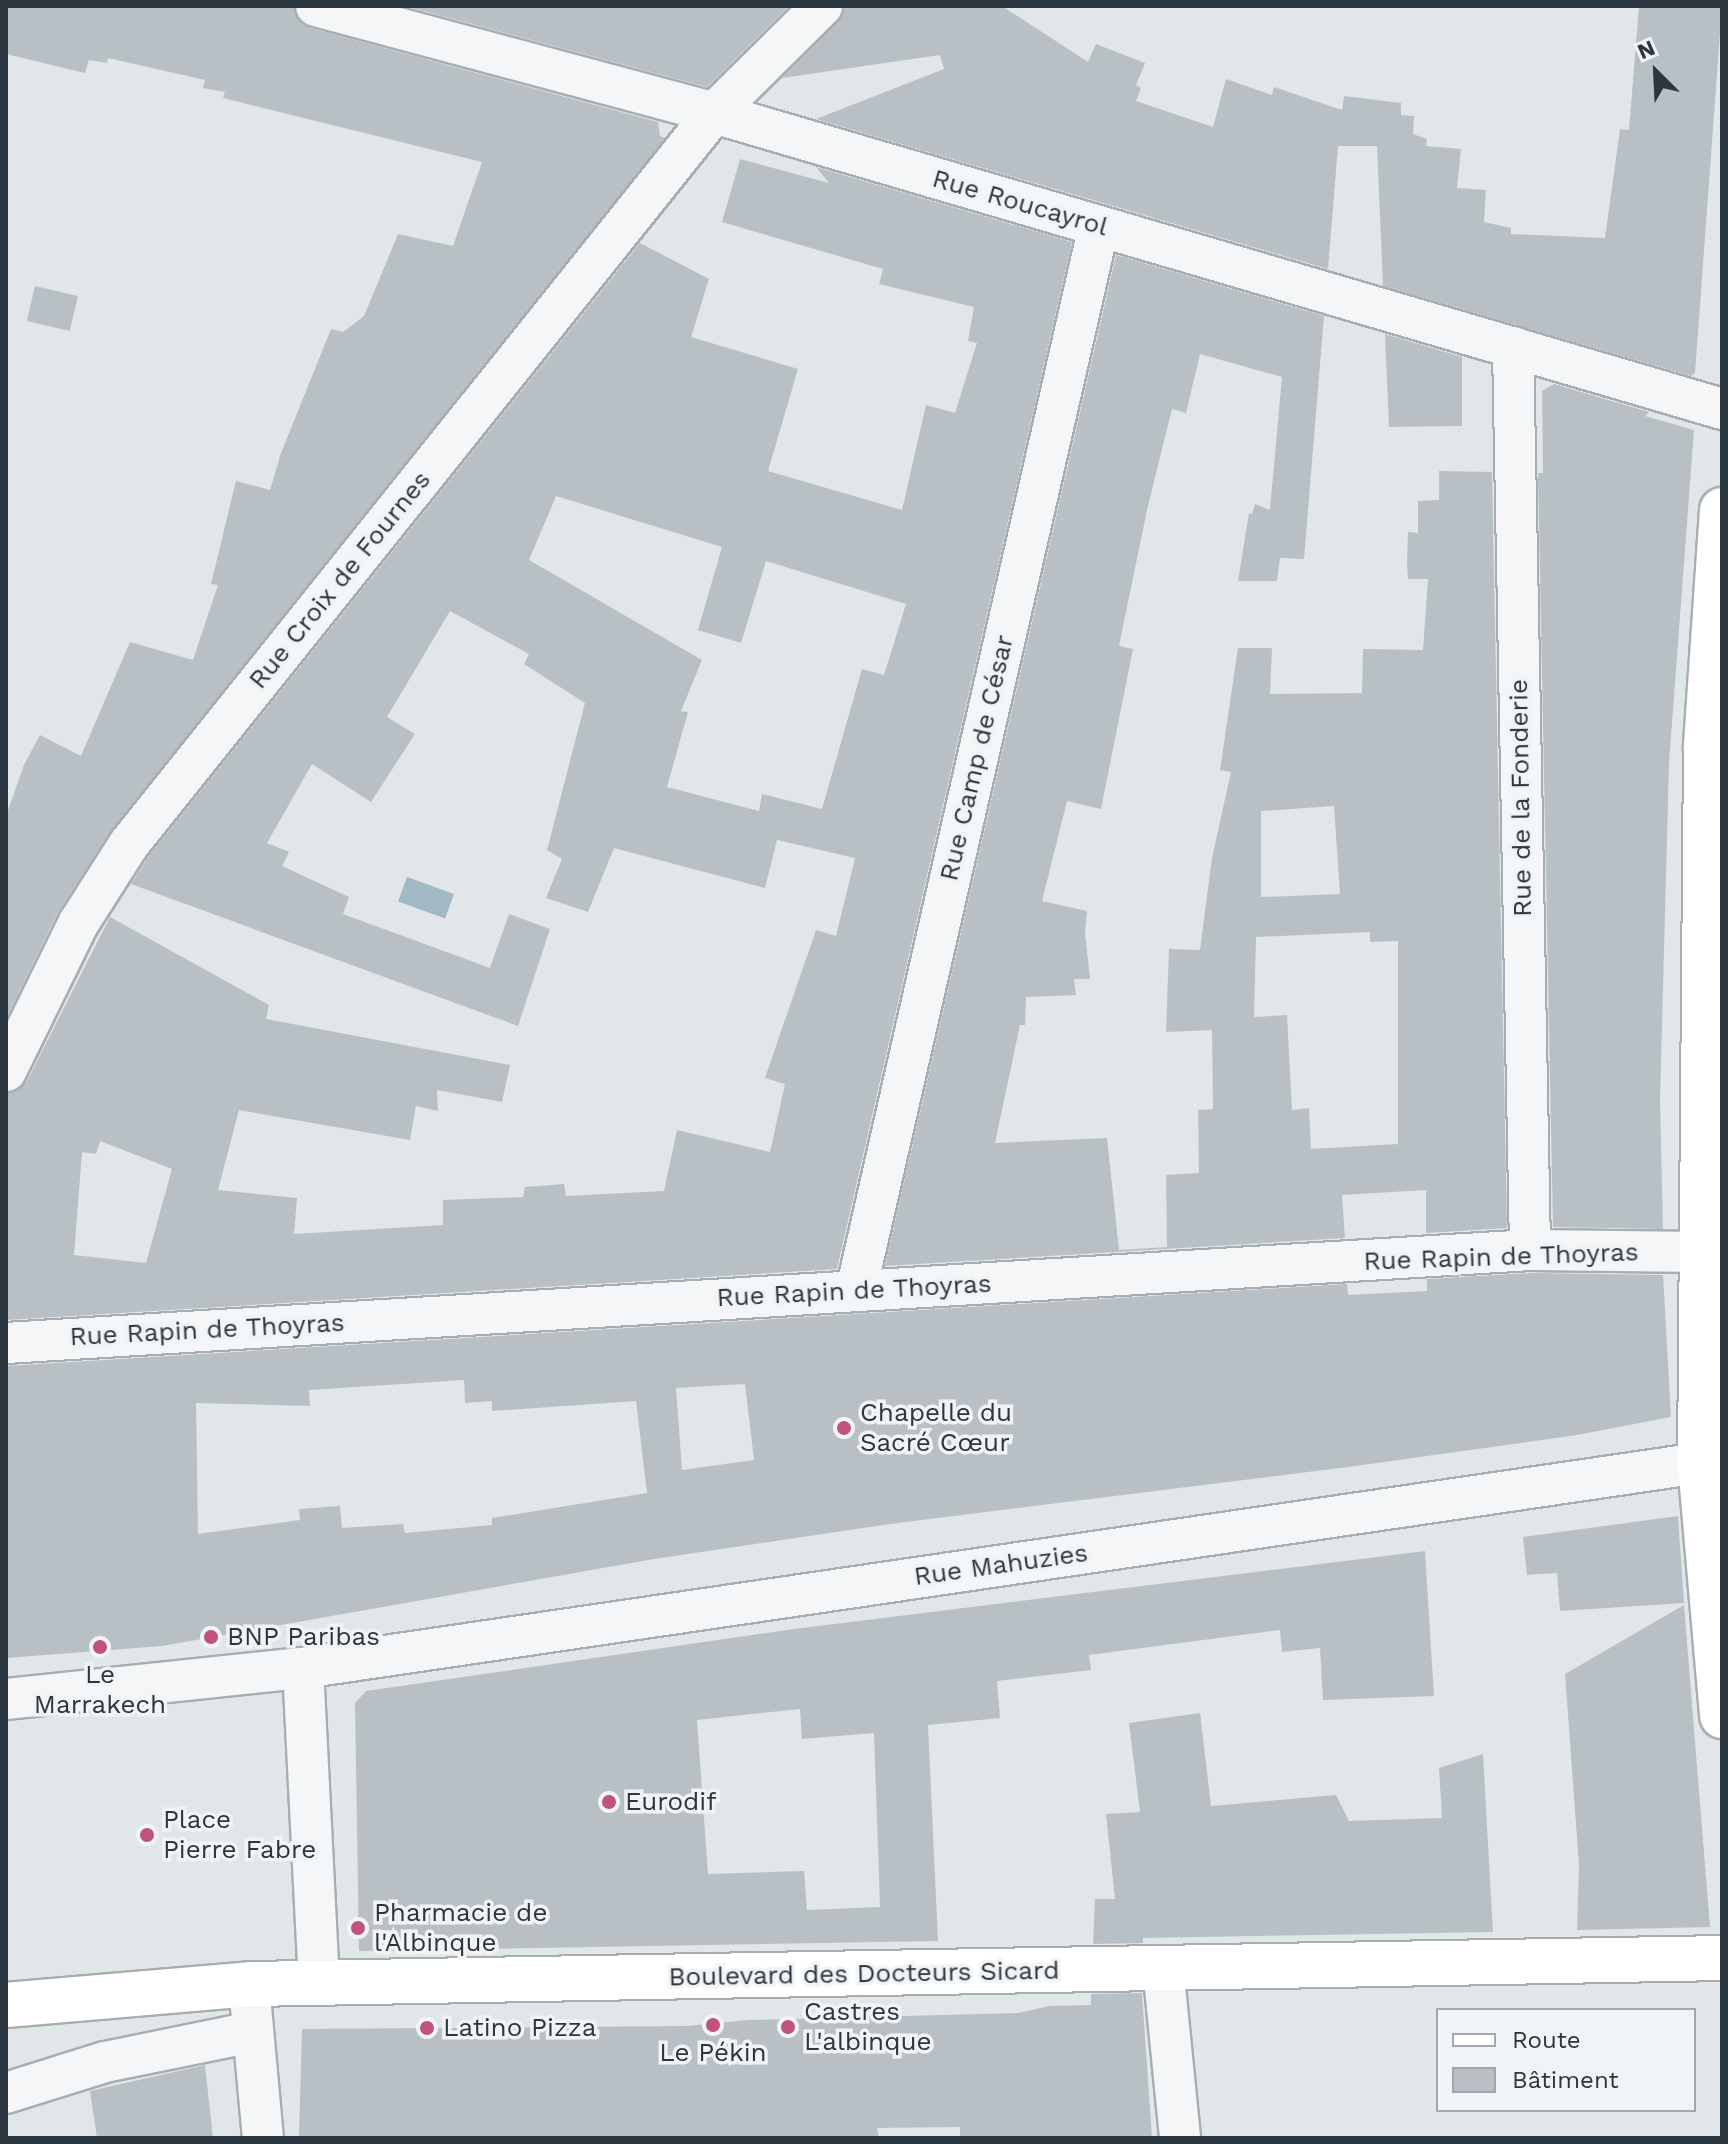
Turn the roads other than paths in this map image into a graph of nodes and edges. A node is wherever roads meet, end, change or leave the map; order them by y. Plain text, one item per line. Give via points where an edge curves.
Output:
1 (316, 6) edge
2 (822, 6) edge
3 (714, 113) junction
4 (1099, 226) junction
5 (1513, 347) junction
6 (1722, 409) edge
7 (1722, 510) edge
8 (6, 1071) edge
9 (1530, 1250) junction
10 (1701, 1252) junction
11 (856, 1291) junction
12 (6, 1343) edge
13 (1700, 1463) junction
14 (303, 1668) junction
15 (6, 1699) edge
16 (1722, 1716) edge
17 (1722, 1958) edge
18 (1163, 1967) junction
19 (319, 1983) junction
20 (250, 1984) junction
21 (6, 2005) edge
22 (253, 2032) junction
23 (6, 2093) edge
24 (263, 2138) edge
25 (1180, 2138) edge

1 - 3 street, Rue Roucayrol
2 - 3 street, Rue Croix de Fournes
3 - 4 street, Rue Roucayrol
3 - 8 street, Rue Croix de Fournes via 129,844 78,924
4 - 5 street, Rue Roucayrol
4 - 11 street, Rue Camp de César
5 - 6 street, Rue Roucayrol
5 - 9 street, Rue de la Fonderie
7 - 10 main road via 1706,747
9 - 10 street, Rue Rapin de Thoyras
9 - 11 street, Rue Rapin de Thoyras
10 - 13 main road
11 - 12 street, Rue Rapin de Thoyras
13 - 14 street, Rue Mahuzies
13 - 16 main road
14 - 15 street
14 - 19 street
17 - 18 main road, Boulevard des Docteurs Sicard
18 - 19 main road, Boulevard des Docteurs Sicard
18 - 25 street
19 - 20 main road, Boulevard des Docteurs Sicard
20 - 21 main road, Boulevard des Docteurs Sicard
20 - 22 street
22 - 23 street via 105,2062
22 - 24 street

